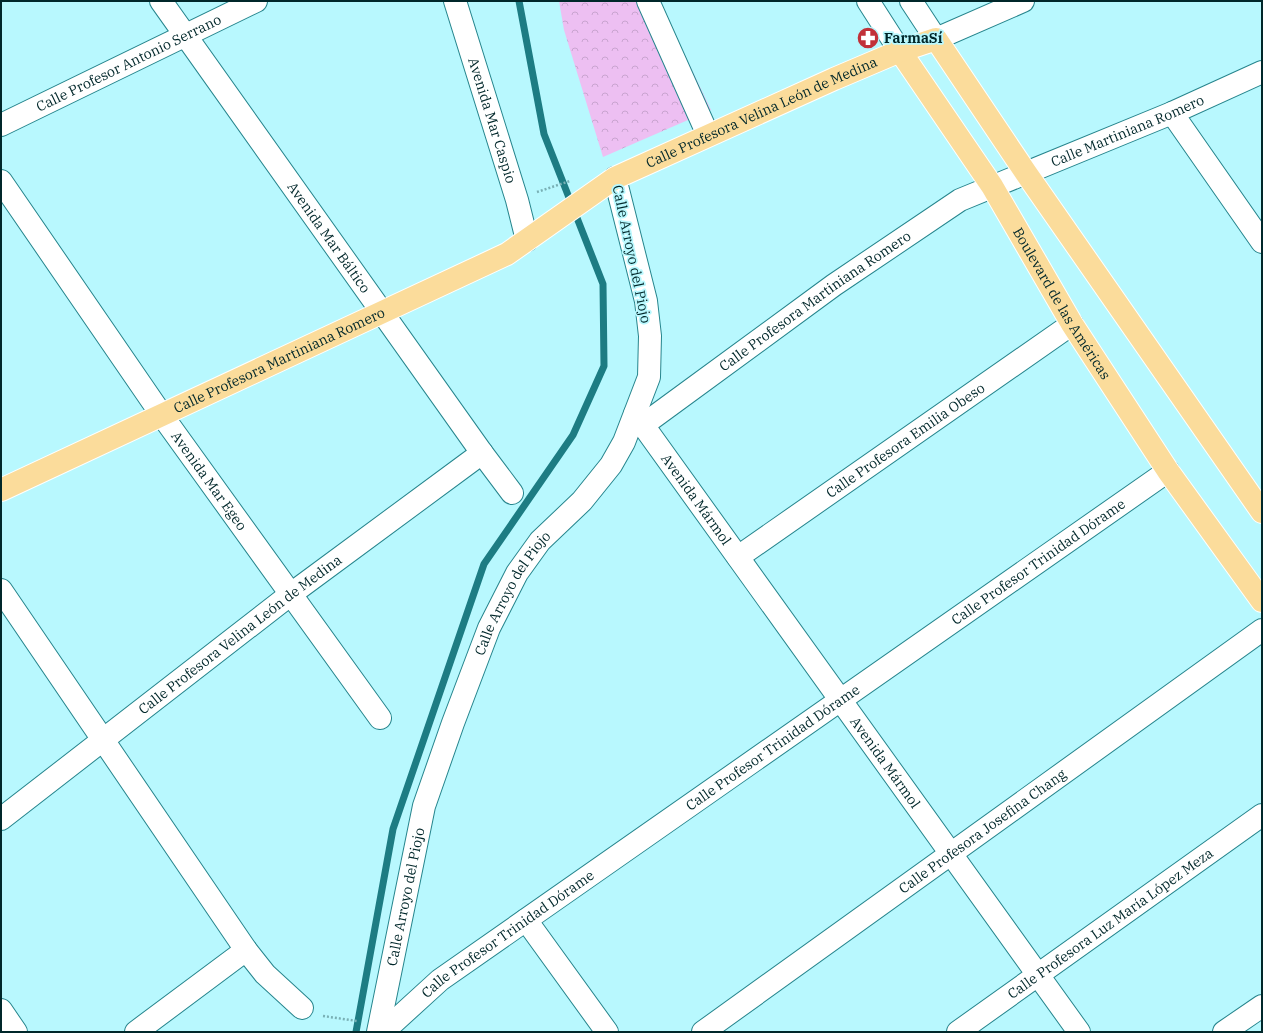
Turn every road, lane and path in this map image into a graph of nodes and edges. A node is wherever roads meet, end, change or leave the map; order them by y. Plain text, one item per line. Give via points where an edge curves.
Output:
1 (161, 1) edge
2 (256, 1) edge
3 (455, 1) edge
4 (648, 1) edge
5 (868, 1) edge
6 (911, 1) edge
7 (1023, 1) edge
8 (185, 36) junction
9 (936, 39) junction
10 (900, 51) junction
11 (1262, 72) edge
12 (1172, 113) junction
13 (1, 125) edge
14 (708, 135) junction
15 (1026, 173) junction
16 (616, 178) junction
17 (574, 180) dead end
18 (1, 181) edge
19 (992, 186) junction
20 (530, 195) dead end
21 (553, 222) joint
22 (1260, 236) edge
23 (527, 240) junction
24 (383, 312) junction
25 (1072, 324) junction
26 (161, 414) junction
27 (639, 420) junction
28 (482, 453) junction
29 (1168, 471) junction
30 (1, 490) edge
31 (512, 493) dead end
32 (1262, 512) edge
33 (738, 557) junction
34 (1, 590) edge
35 (291, 594) junction
36 (1262, 601) edge
37 (1262, 630) edge
38 (840, 700) junction
39 (380, 718) dead end
40 (103, 740) junction
41 (1262, 815) edge
42 (1, 819) edge
43 (951, 854) junction
44 (526, 920) junction
45 (246, 950) junction
46 (1038, 974) junction
47 (1262, 1006) edge
48 (302, 1008) dead end
49 (1, 1010) edge
50 (329, 1018) dead end
51 (352, 1020) dead end
52 (16, 1032) edge
53 (136, 1032) edge
54 (378, 1032) edge
55 (382, 1032) edge
56 (607, 1032) edge
57 (703, 1032) edge
58 (958, 1032) edge
59 (1079, 1032) edge
60 (1224, 1032) edge

1 - 8 street, Avenida Mar Báltico
2 - 8 street, Calle Profesor Antonio Serrano
3 - 23 street, Avenida Mar Caspio
4 - 14 street
5 - 10 street, Boulevard de las Américas
6 - 9 street
7 - 9 street, Calle Profesora Velina León de Medina
8 - 13 street, Calle Profesor Antonio Serrano
8 - 24 street, Avenida Mar Báltico
9 - 10 main road, Calle Profesora Velina León de Medina
9 - 15 main road
10 - 14 main road, Calle Profesora Velina León de Medina
10 - 19 main road, Boulevard de las Américas
11 - 12 street, Calle Martiniana Romero
12 - 15 street, Calle Martiniana Romero
12 - 22 street
14 - 16 main road, Calle Profesora Velina León de Medina
15 - 19 street, Calle Martiniana Romero
15 - 32 main road
16 - 21 main road, Calle Profesora Velina León de Medina
16 - 27 street, Calle Arroyo del Piojo via 646,301 650,336 649,377
17 - 20 path
18 - 26 street, Avenida Mar Egeo
19 - 25 main road, Boulevard de las Américas
19 - 27 street, Calle Profesora Martiniana Romero via 960,200
21 - 23 main road, Calle Profesora Martiniana Romero
23 - 24 main road, Calle Profesora Martiniana Romero via 507,254
24 - 26 main road, Calle Profesora Martiniana Romero
24 - 28 street, Avenida Mar Báltico
25 - 29 main road, Boulevard de las Américas
25 - 33 street, Calle Profesora Emilia Obeso
26 - 30 main road, Calle Profesora Martiniana Romero
26 - 35 street, Avenida Mar Egeo
27 - 33 street, Avenida Mármol
27 - 54 street, Calle Arroyo del Piojo via 611,465 582,501 540,540 517,573 489,628 424,806
28 - 31 street, Avenida Mar Báltico
28 - 35 street, Calle Profesora Velina León de Medina
29 - 36 main road, Boulevard de las Américas
29 - 38 street, Calle Profesor Trinidad Dórame
33 - 38 street, Avenida Mármol
34 - 40 street
35 - 39 street, Avenida Mar Egeo
35 - 40 street, Calle Profesora Velina León de Medina
37 - 43 street, Calle Profesora Josefina Chang
38 - 43 street, Avenida Mármol
38 - 44 street, Calle Profesor Trinidad Dórame
40 - 42 street, Calle Profesora Velina León de Medina
40 - 45 street
41 - 46 street, Calle Profesora Luz María López Meza
43 - 46 street, Avenida Mármol
43 - 57 street, Calle Profesora Josefina Chang
44 - 55 street, Calle Profesor Trinidad Dórame via 440,980
44 - 56 street
45 - 48 street via 265,974
45 - 53 street
46 - 58 street, Calle Profesora Luz María López Meza
46 - 59 street, Avenida Mármol
47 - 60 street
49 - 52 street
50 - 51 path

